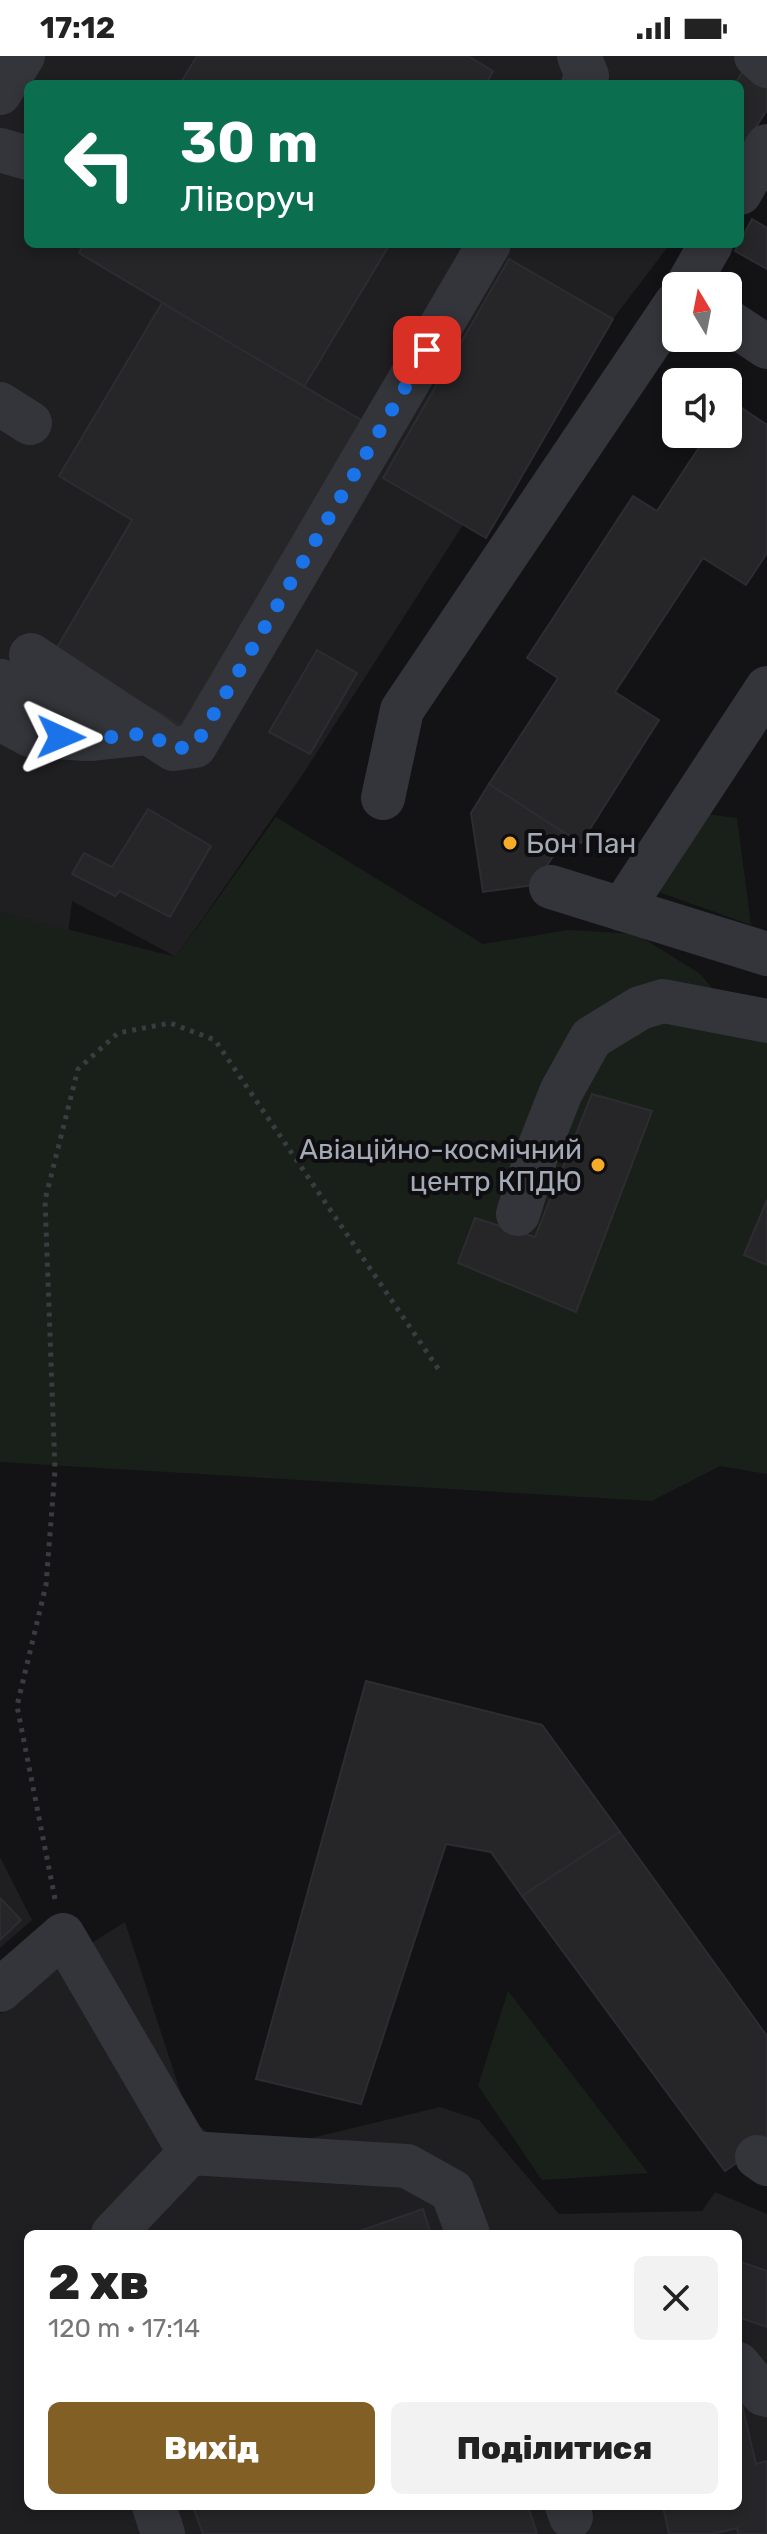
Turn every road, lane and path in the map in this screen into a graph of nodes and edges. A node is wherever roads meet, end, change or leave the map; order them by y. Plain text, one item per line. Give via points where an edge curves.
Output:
1 (23, 56) edge
2 (579, 56) edge
3 (756, 56) edge
4 (767, 66) edge
5 (585, 80) edge
6 (0, 93) edge
7 (767, 146) edge
8 (0, 150) edge
9 (24, 157) edge
10 (744, 186) edge
11 (487, 248) edge
12 (709, 248) edge
13 (695, 272) edge
14 (662, 324) edge
15 (742, 330) edge
16 (767, 347) edge
17 (11, 685) edge
18 (767, 688) edge
19 (148, 733) junction
20 (92, 739) junction
21 (0, 753) edge
22 (383, 798) dead end
23 (551, 887) dead end
24 (622, 909) junction
25 (767, 954) edge
26 (767, 1021) edge
27 (518, 1214) dead end
28 (439, 1370) dead end
29 (63, 1935) junction
30 (0, 1990) edge
31 (190, 2153) junction
32 (117, 2230) edge
33 (467, 2230) edge
34 (742, 2369) edge
35 (767, 2395) edge
36 (155, 2510) edge
37 (163, 2534) edge

1 - 6 lane
2 - 5 lane
3 - 4 lane
7 - 10 lane
8 - 9 lane
11 - 19 lane via 195,746 173,749
12 - 13 lane
14 - 22 lane via 402,710
15 - 16 lane
17 - 19 lane
17 - 20 lane
18 - 24 lane
19 - 20 lane
20 - 21 lane
23 - 24 lane
24 - 25 lane
26 - 27 lane via 663,1001 640,1008 591,1038 561,1092
28 - 29 path via 215,1040 170,1023 118,1033 78,1069 45,1200 55,1470 46,1585 17,1706
29 - 30 lane
29 - 31 lane
31 - 32 lane
31 - 33 lane via 407,2166 452,2191
34 - 35 lane
36 - 37 lane

